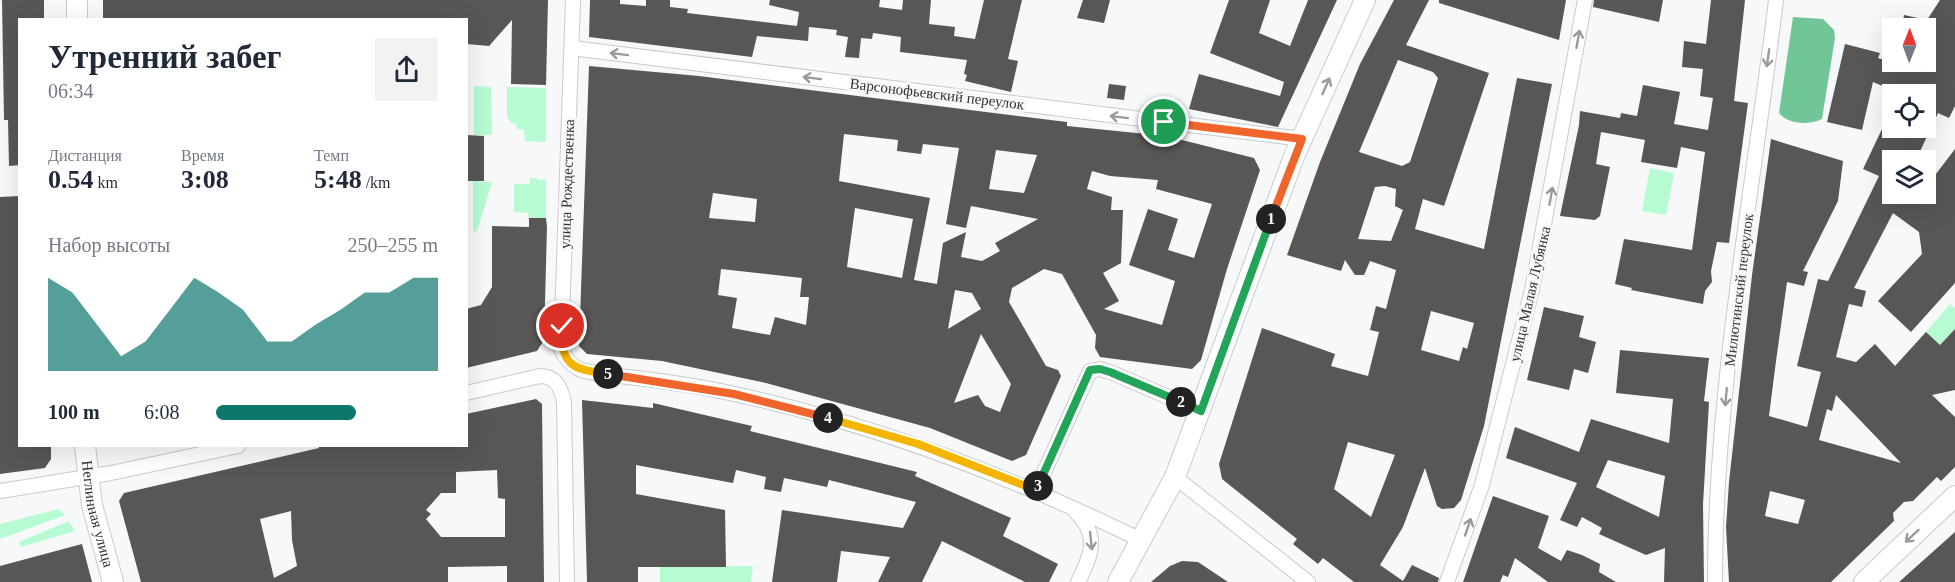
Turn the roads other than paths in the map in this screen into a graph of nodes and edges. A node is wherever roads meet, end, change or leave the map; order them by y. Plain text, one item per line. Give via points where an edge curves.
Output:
1 (77, 0) edge
2 (573, 0) edge
3 (1365, 0) edge
4 (1585, 0) edge
5 (1776, 0) edge
6 (77, 18) edge
7 (572, 48) junction
8 (1302, 139) junction
9 (571, 366) junction
10 (555, 381) junction
11 (468, 393) edge
12 (1201, 411) junction
13 (85, 447) edge
14 (233, 447) edge
15 (87, 477) junction
16 (1175, 477) junction
17 (1036, 490) junction
18 (0, 491) edge
19 (1955, 496) edge
20 (1068, 505) junction
21 (1141, 540) junction
22 (113, 582) edge
23 (567, 582) edge
24 (1078, 582) edge
25 (1118, 582) edge
26 (1308, 582) edge
27 (1447, 582) edge
28 (1715, 582) edge
29 (1864, 582) edge

1 - 6 main road
2 - 7 street, улица Рождественка
8 -> 3 main road
27 -> 4 street, улица Малая Лубянка via 1485,474 1532,290
5 -> 28 street, Милютинский переулок via 1731,345
8 -> 7 street, Варсонофьевский переулок
7 - 9 street, улица Рождественка via 561,349
8 - 12 main road
9 - 10 street
9 - 17 street via 734,394 848,423 918,444
10 - 11 street via 540,376
10 - 23 street via 564,402
12 - 16 main road
12 - 17 street via 1110,372 1090,370
13 - 15 main road, Неглинная улица
14 - 15 street
15 - 18 street
15 - 22 main road, Неглинная улица
16 - 21 main road
16 - 26 street
17 - 20 street
19 -> 29 main road
20 - 21 street
20 -> 24 street via 1082,518 1092,536 1090,558
21 - 25 main road

